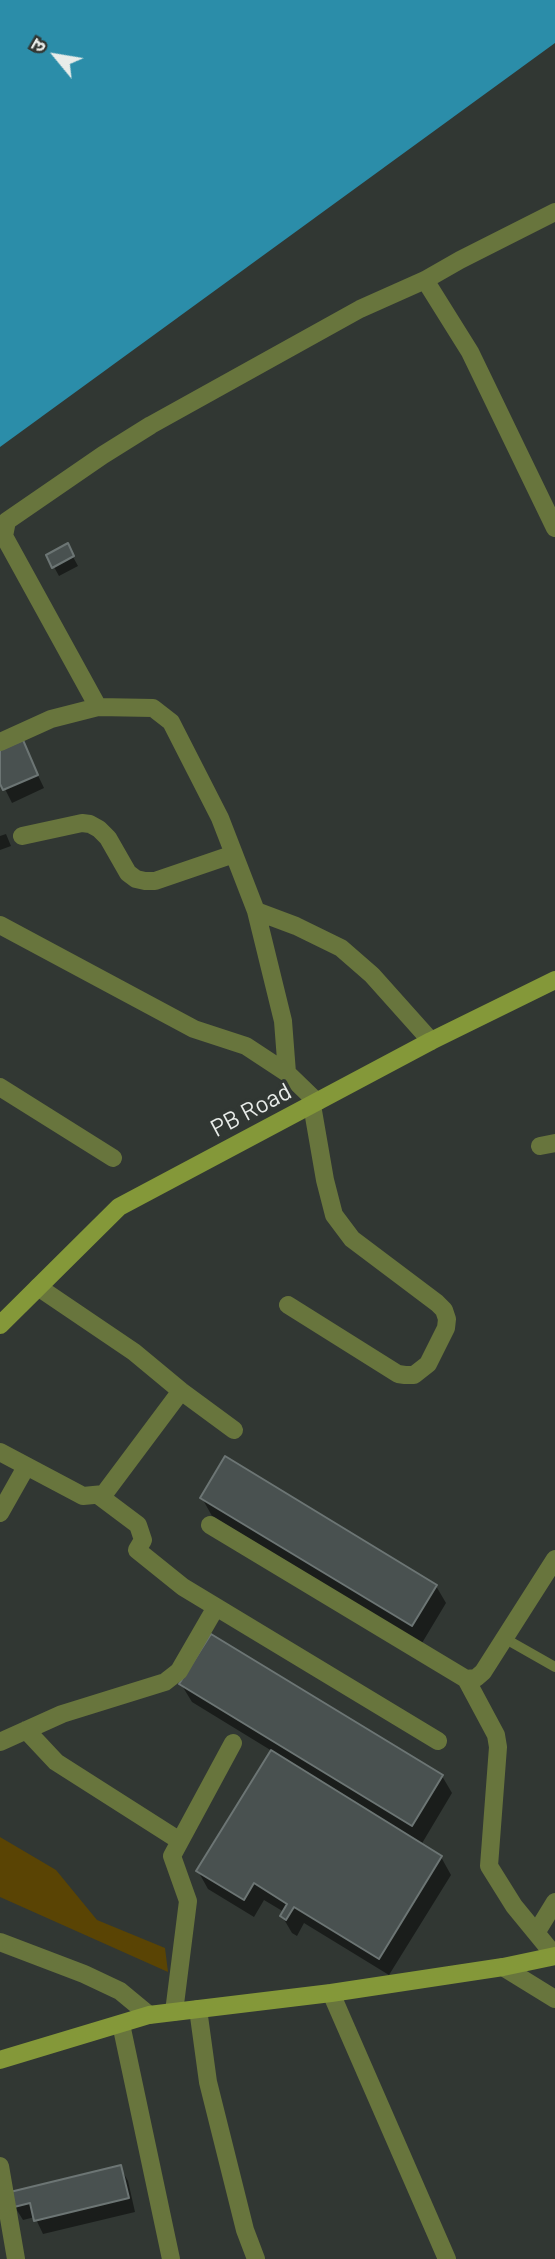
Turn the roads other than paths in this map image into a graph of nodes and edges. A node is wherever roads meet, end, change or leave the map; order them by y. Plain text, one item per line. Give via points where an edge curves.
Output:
1 (555, 212) edge
2 (425, 280) junction
3 (555, 528) edge
4 (98, 707) junction
5 (0, 742) edge
6 (22, 836) dead end
7 (234, 855) junction
8 (256, 911) junction
9 (0, 925) edge
10 (555, 980) edge
11 (432, 1041) junction
12 (287, 1073) junction
13 (0, 1087) edge
14 (314, 1104) junction
15 (113, 1158) dead end
16 (38, 1287) junction
17 (288, 1306) dead end
18 (0, 1325) edge
19 (181, 1391) junction
20 (234, 1430) dead end
21 (0, 1452) edge
22 (26, 1466) junction
23 (98, 1495) junction
24 (0, 1513) edge
25 (210, 1525) dead end
26 (555, 1559) edge
27 (216, 1607) junction
28 (504, 1638) junction
29 (555, 1667) edge
30 (466, 1679) junction
31 (26, 1730) junction
32 (438, 1741) dead end
33 (0, 1742) edge
34 (233, 1743) dead end
35 (180, 1841) junction
36 (555, 1902) edge
37 (536, 1933) junction
38 (0, 1942) edge
39 (555, 1956) edge
40 (503, 1967) junction
41 (331, 1993) junction
42 (555, 1999) edge
43 (198, 2008) junction
44 (174, 2012) junction
45 (149, 2015) junction
46 (121, 2024) junction
47 (0, 2060) edge
48 (0, 2166) edge
49 (16, 2259) edge
50 (171, 2259) edge
51 (256, 2259) edge
52 (447, 2259) edge

1 - 2 street
2 - 3 street via 470,352
2 - 4 street via 360,309 151,425 6,521 4,536
4 - 5 street via 51,719
4 - 7 street via 153,708 171,722
6 - 7 street via 90,824 108,838 128,873 145,881
7 - 8 street
8 - 11 street via 341,948
8 - 12 street via 283,1021
9 - 12 street via 194,1029 246,1046
10 - 11 street, PB Road
11 - 14 street, PB Road
12 - 14 street
13 - 15 street
14 - 16 street, PB Road via 118,1207
14 - 17 street via 334,1215 352,1239 444,1310 446,1328 428,1364 405,1376
16 - 18 street, PB Road
16 - 19 street via 134,1352
19 - 20 street
19 - 23 street via 110,1488
21 - 22 street
22 - 23 street via 83,1496
22 - 24 street
23 - 27 street via 138,1525 143,1540 137,1550
25 - 30 street
26 - 28 street
27 - 31 street via 179,1671 165,1682
27 - 32 street
28 - 29 lane
28 - 30 street via 483,1672
30 - 37 street via 498,1747 489,1866
31 - 33 street
31 - 35 street via 56,1762
34 - 35 street
35 - 44 street via 172,1856 188,1901
36 - 37 street
37 - 39 street
38 - 45 street via 120,1991
39 - 40 street
40 - 41 street
40 - 42 street
41 - 43 street
41 - 52 street
43 - 44 street
43 - 51 street via 208,2082
44 - 45 street
45 - 46 street
46 - 47 street
46 - 50 street
48 - 49 street

